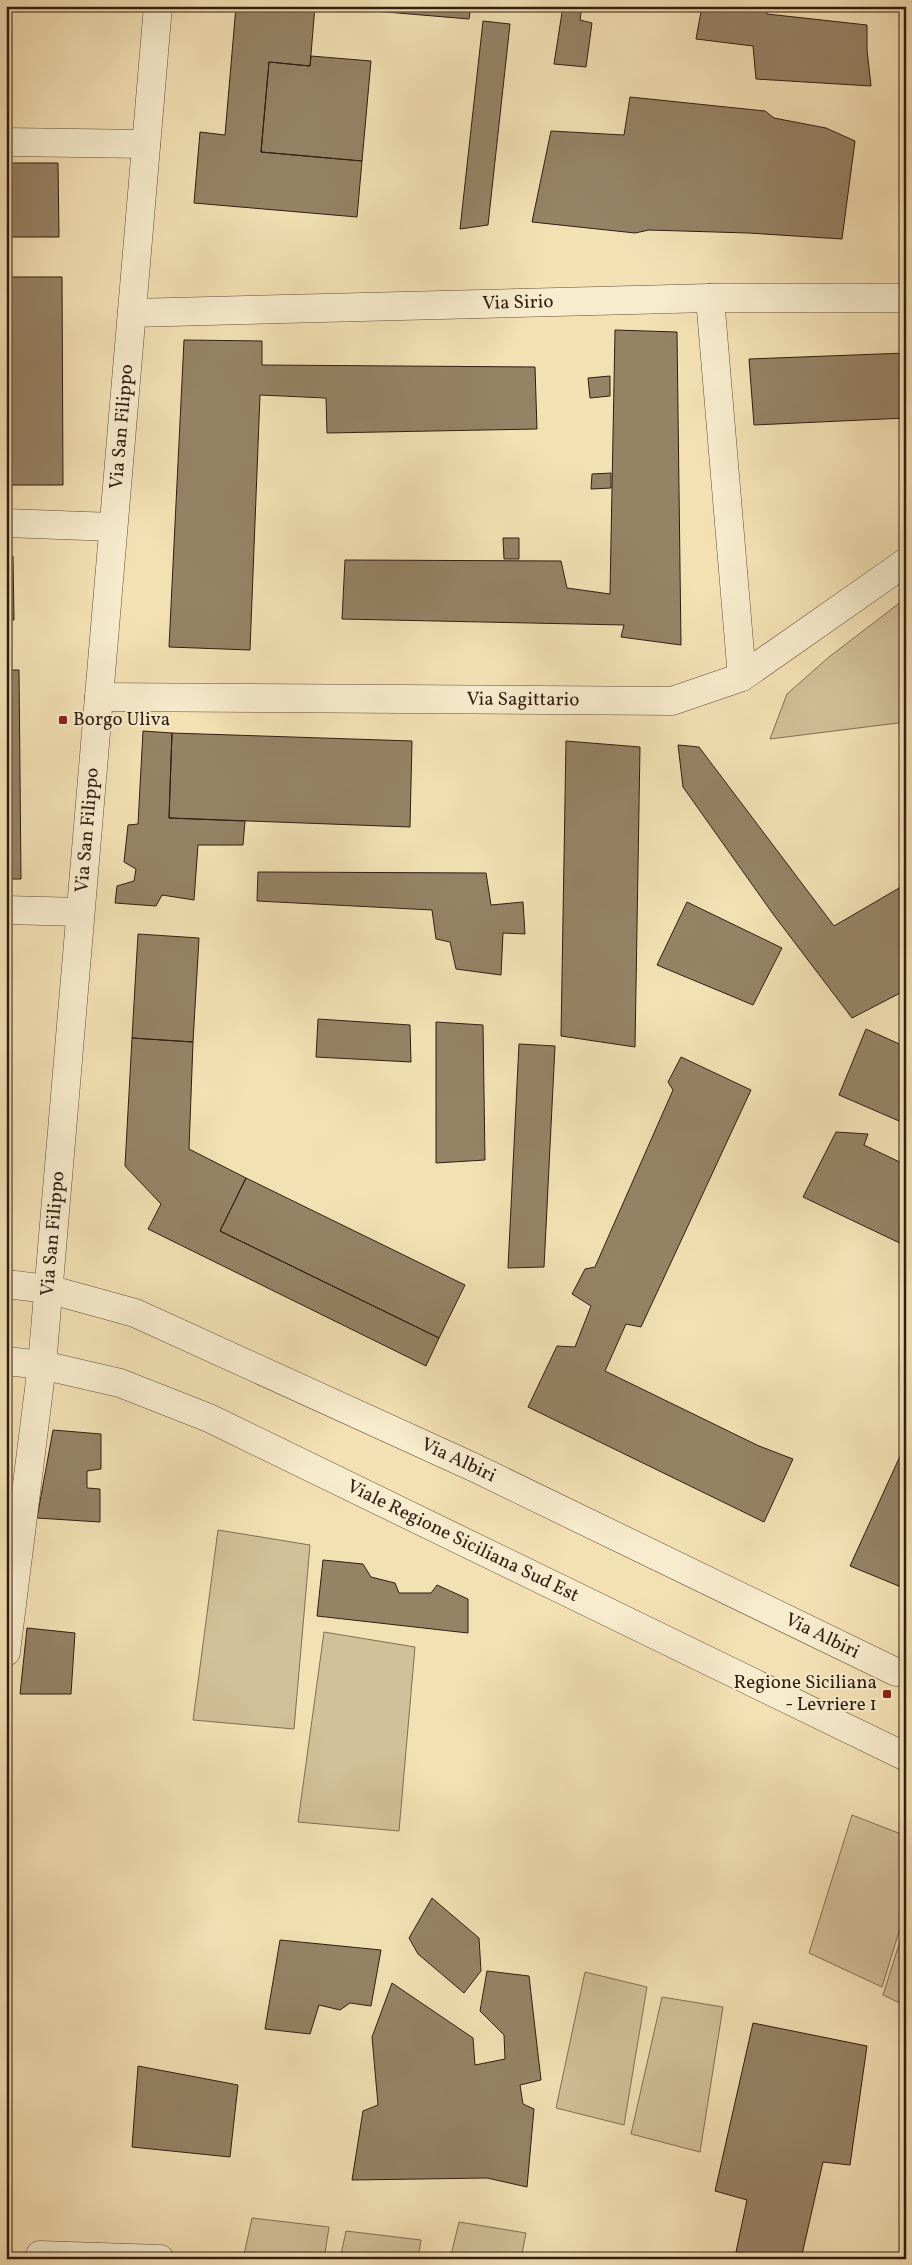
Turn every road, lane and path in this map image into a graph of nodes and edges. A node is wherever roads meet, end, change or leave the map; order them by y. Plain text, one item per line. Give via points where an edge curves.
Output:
1 (158, 6) edge
2 (6, 142) edge
3 (146, 144) junction
4 (710, 298) junction
5 (906, 298) edge
6 (132, 312) junction
7 (6, 523) edge
8 (113, 527) junction
9 (906, 562) edge
10 (742, 677) junction
11 (99, 697) junction
12 (6, 910) edge
13 (80, 912) junction
14 (6, 1284) edge
15 (48, 1289) junction
16 (6, 1361) edge
17 (42, 1365) junction
18 (6, 1652) edge
19 (896, 1672) dead end
20 (906, 1757) edge
21 (40, 2259) edge
22 (160, 2259) edge

1 - 3 street, Via San Filippo
2 - 3 street
3 - 6 street, Via San Filippo
4 - 5 street, Via Sirio
4 - 6 street, Via Sirio
4 - 10 street
6 - 8 street, Via San Filippo
7 - 8 street
8 - 11 street, Via San Filippo
9 - 10 street, Via Sagittario
10 - 11 street, Via Sagittario via 672,701
11 - 13 street, Via San Filippo
12 - 13 street
13 - 15 street, Via San Filippo
14 - 15 street, Via Albiri
15 - 17 street, Via San Filippo
15 - 19 street, Via Albiri via 144,1318 473,1468
16 - 17 street, Viale Regione Siciliana Sud Est
17 - 18 street, Via San Filippo
17 - 20 street, Viale Regione Siciliana Sud Est via 120,1383 209,1418
21 - 22 street via 40,2256

